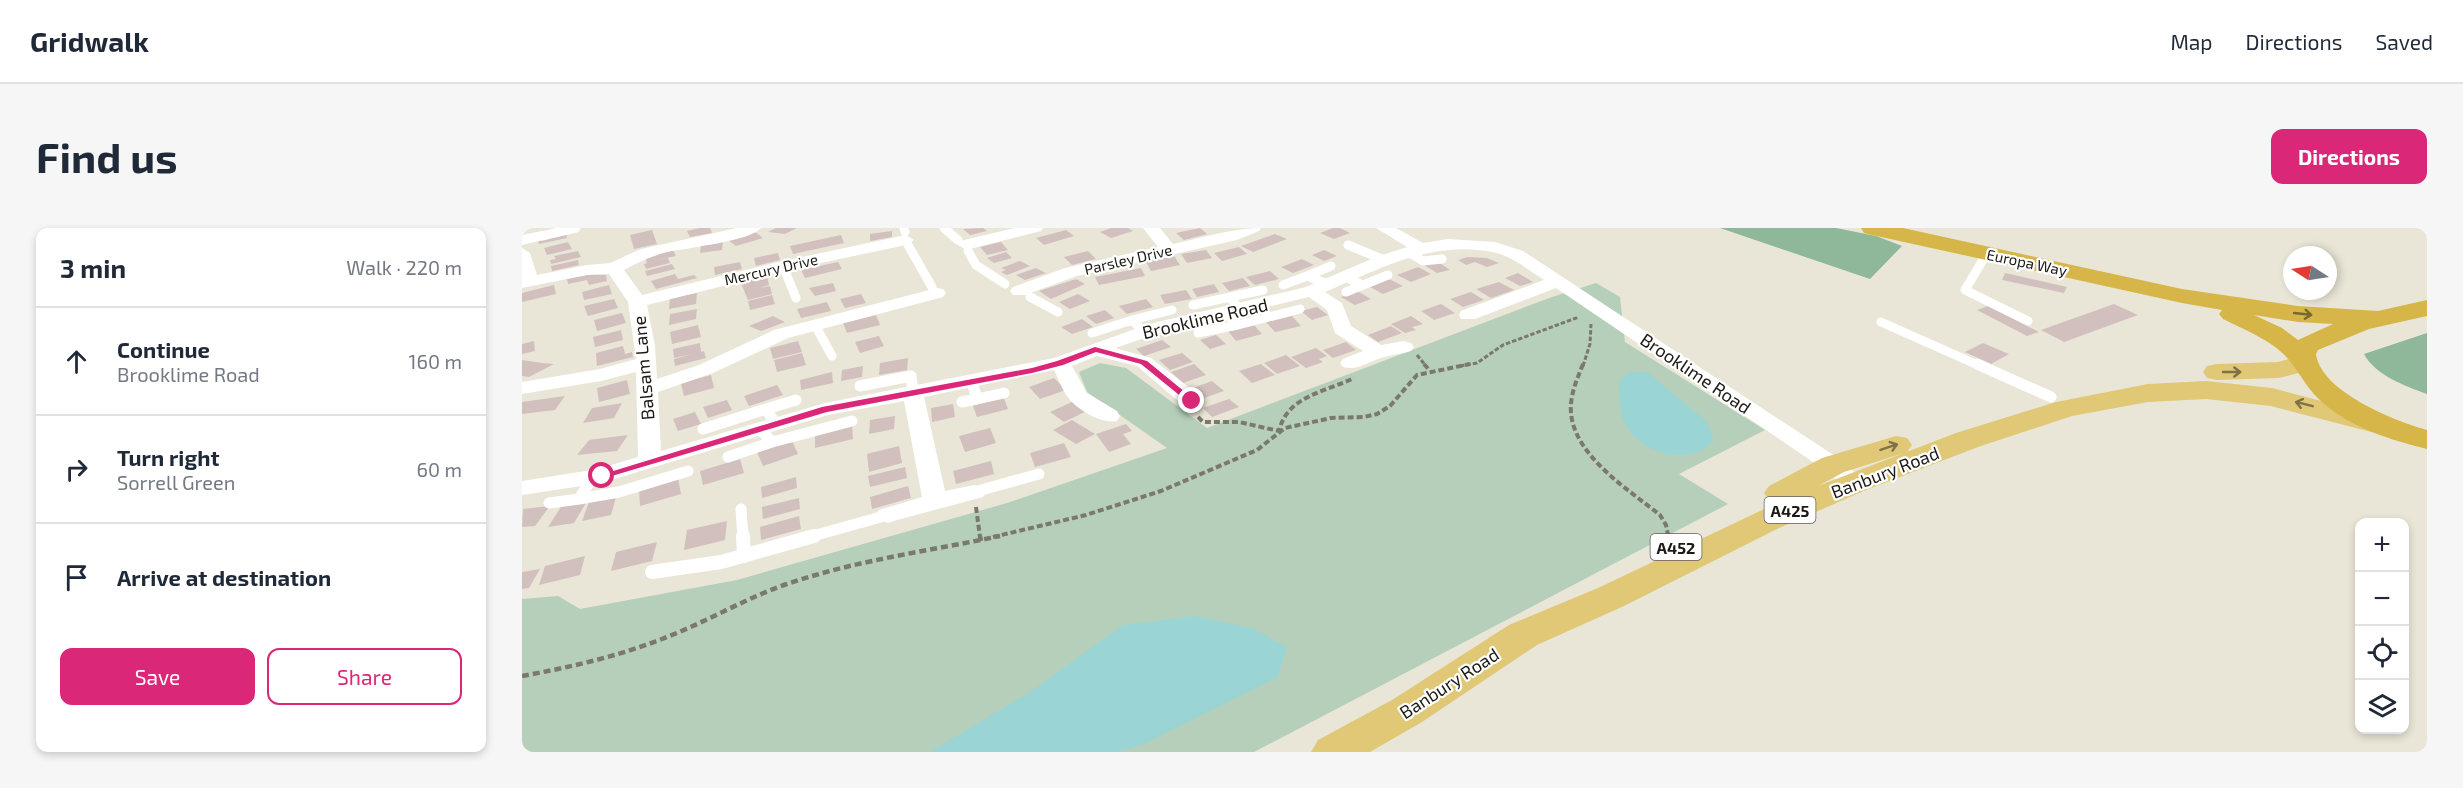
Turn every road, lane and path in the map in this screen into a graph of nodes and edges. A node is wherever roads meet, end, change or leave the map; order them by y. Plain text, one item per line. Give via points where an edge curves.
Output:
1 (576, 228) edge
2 (753, 228) edge
3 (944, 228) edge
4 (1035, 228) edge
5 (1151, 228) edge
6 (1253, 228) edge
7 (1384, 228) edge
8 (1872, 228) edge
9 (542, 236) joint
10 (906, 236) edge
11 (522, 240) edge
12 (1348, 245) dead end
13 (964, 246) junction
14 (1169, 250) junction
15 (522, 253) edge
16 (1987, 254) junction
17 (1415, 257) junction
18 (1442, 259) dead end
19 (783, 266) junction
20 (1386, 267) junction
21 (614, 268) junction
22 (1558, 281) junction
23 (1333, 282) junction
24 (526, 283) edge
25 (1283, 285) dead end
26 (1263, 290) dead end
27 (1018, 291) junction
28 (937, 293) joint
29 (2182, 296) junction
30 (796, 298) dead end
31 (637, 302) junction
32 (1193, 305) dead end
33 (2424, 308) edge
34 (1172, 309) dead end
35 (1300, 309) dead end
36 (1233, 311) junction
37 (1058, 312) dead end
38 (1587, 314) dead end
39 (1468, 315) dead end
40 (2383, 319) junction
41 (2028, 321) dead end
42 (1881, 322) dead end
43 (815, 325) junction
44 (1138, 326) junction
45 (1198, 333) dead end
46 (1094, 341) junction
47 (1409, 350) joint
48 (1378, 352) junction
49 (832, 356) dead end
50 (2303, 360) junction
51 (645, 363) junction
52 (1060, 363) junction
53 (1355, 369) joint
54 (1430, 371) junction
55 (860, 386) dead end
56 (522, 388) edge
57 (646, 389) junction
58 (975, 390) junction
59 (913, 393) junction
60 (1004, 393) dead end
61 (2051, 397) junction
62 (796, 400) dead end
63 (1192, 401) joint
64 (962, 402) dead end
65 (1109, 416) dead end
66 (852, 421) dead end
67 (768, 426) junction
68 (704, 429) dead end
69 (1279, 431) junction
70 (2410, 436) edge
71 (728, 457) dead end
72 (650, 461) junction
73 (688, 471) dead end
74 (1039, 474) dead end
75 (1844, 474) junction
76 (592, 478) junction
77 (522, 488) edge
78 (974, 492) junction
79 (579, 499) junction
80 (935, 501) junction
81 (549, 503) dead end
82 (741, 509) dead end
83 (888, 515) joint
84 (981, 541) junction
85 (744, 556) junction
86 (652, 572) dead end
87 (522, 676) edge
88 (1333, 752) edge

1 - 9 lane
2 - 21 street via 657,249
3 - 13 lane
4 - 13 street
5 - 14 street
6 - 14 street, Parsley Drive via 1231,237
7 - 17 street
8 - 16 highway, Europa Way
9 - 11 street
10 - 19 street, Mercury Drive
10 - 28 lane
12 - 20 lane
13 - 27 lane via 976,265
14 - 27 street, Parsley Drive via 1071,272
15 - 24 street
16 - 29 highway, Europa Way
16 - 41 lane via 1965,290
17 - 18 lane
17 - 20 street, Brooklime Road
17 - 22 street, Brooklime Road via 1448,244 1495,247
19 - 30 lane
19 - 31 street, Mercury Drive
20 - 23 street, Brooklime Road
21 - 24 street
21 - 31 street, Balsam Lane
22 - 39 street
22 - 75 street, Brooklime Road
23 - 25 lane
23 - 36 street, Brooklime Road
23 - 48 street via 1342,329
26 - 36 lane
27 - 37 lane
28 - 43 street
29 -> 40 highway, Europa Way via 2298,314
29 - 50 highway, Europa Way via 2254,324
31 - 51 street, Balsam Lane
32 - 36 lane
33 - 40 highway
34 - 44 lane
35 - 36 lane
36 - 44 street, Brooklime Road
36 - 45 lane
38 - 54 path via 1503,345 1477,363
40 - 50 highway via 2309,342 2303,350
42 - 61 lane
43 - 49 lane
43 - 57 street via 781,334 706,369
44 - 46 street, Brooklime Road
46 - 52 street, Brooklime Road
46 - 63 street via 1144,362
47 - 48 street
47 - 54 path
48 - 53 street
61 -> 50 main road via 2155,372 2256,373 2279,370
50 - 70 highway, Europa Way via 2328,393 2349,408
51 - 56 street via 592,377
51 - 57 street, Balsam Lane
52 - 58 street, Brooklime Road via 1028,367
52 - 65 street via 1079,397
53 - 69 path via 1338,387 1295,404 1281,420
54 - 69 path via 1412,378 1390,406 1377,414 1331,418
55 - 59 lane via 911,376
57 - 72 street, Balsam Lane
58 - 59 street, Brooklime Road
58 - 60 lane
58 - 64 lane
59 - 67 street, Brooklime Road via 825,409
59 - 80 street
75 -> 61 main road, A452 via 1947,428
62 - 67 lane
63 - 69 path via 1183,404 1203,422 1239,422
66 - 67 lane
67 - 68 lane
67 - 71 lane
67 - 72 street, Brooklime Road
69 - 84 path via 1267,445 1176,485 1083,516
70 -> 75 main road, Banbury Road via 2298,403 2252,394 2206,390 2148,393 2066,408
72 - 76 street, Brooklime Road
73 - 79 lane via 619,492
74 - 78 lane
75 - 88 main road, Banbury Road / A452 via 1603,585 1407,711
76 - 77 street, Brooklime Road
76 - 79 lane
78 - 80 street
78 - 84 path
79 - 81 lane
80 - 83 street
82 - 85 lane
83 - 85 lane
84 - 87 path via 862,564 787,584 650,643
85 - 86 lane

